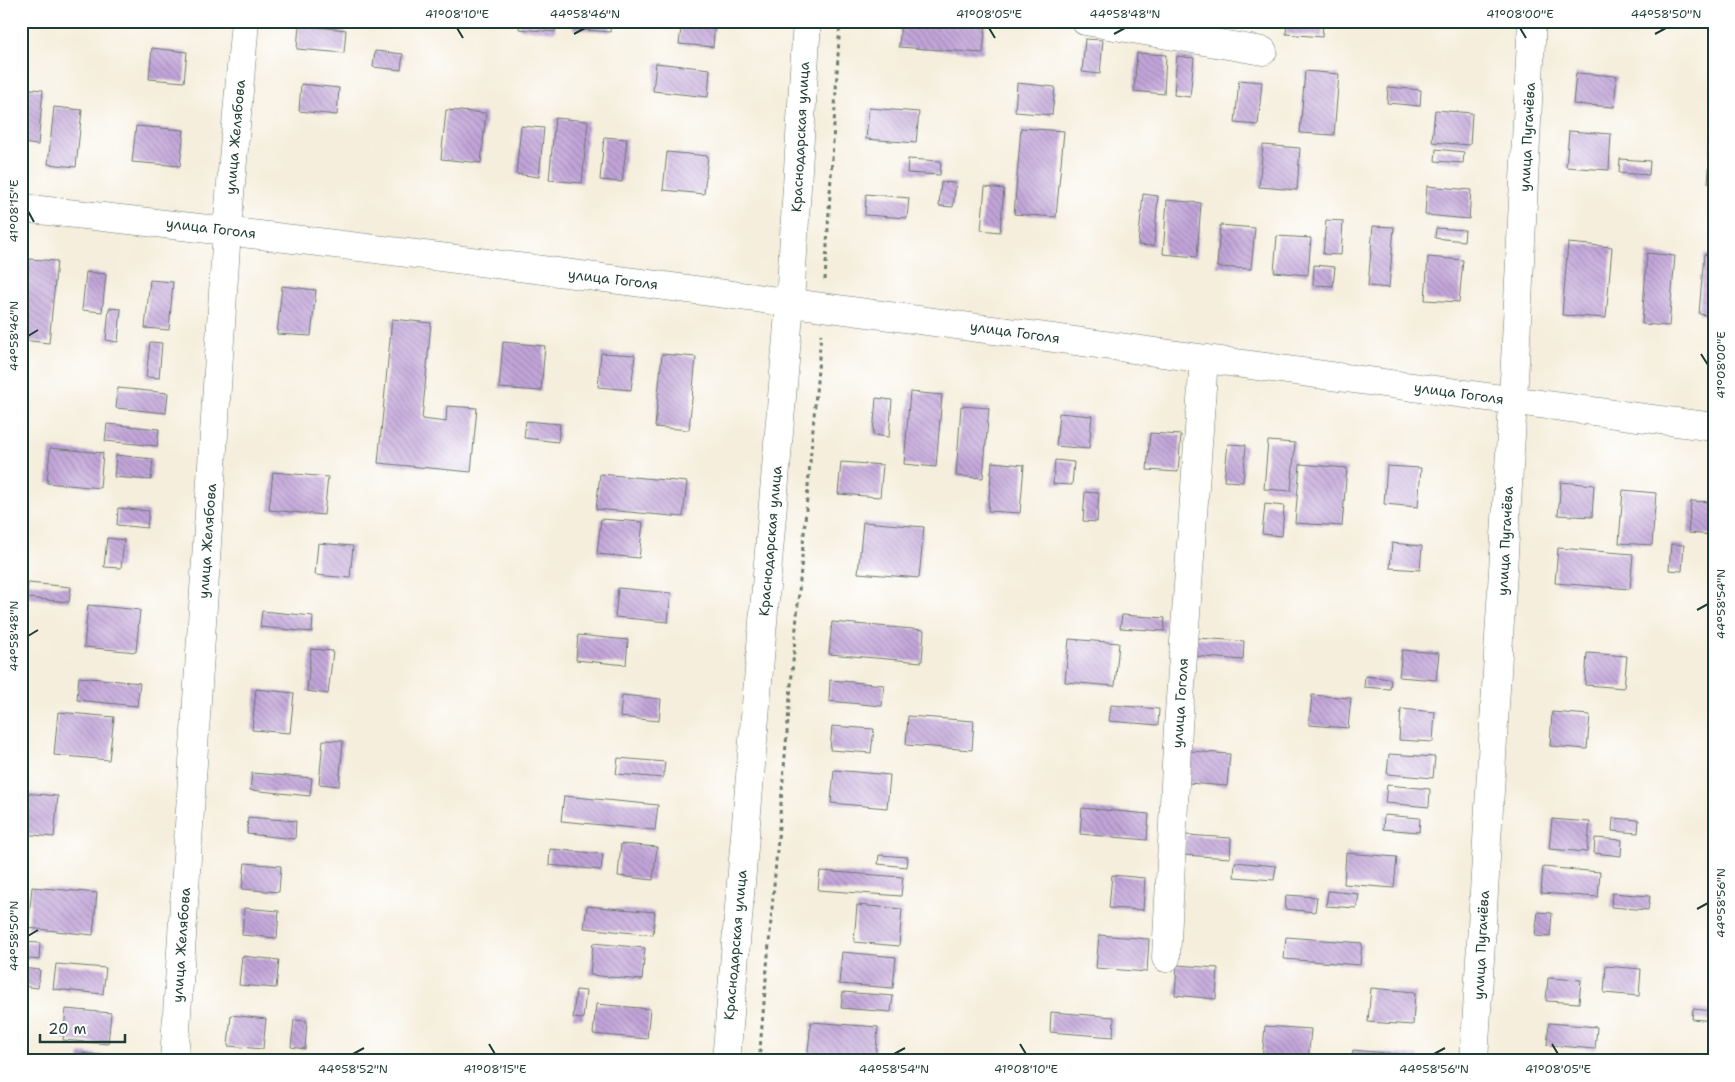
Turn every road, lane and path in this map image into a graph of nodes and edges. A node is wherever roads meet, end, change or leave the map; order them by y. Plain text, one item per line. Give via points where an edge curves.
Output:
1 (245, 21) edge
2 (807, 21) edge
3 (840, 21) edge
4 (1085, 21) edge
5 (1532, 21) edge
6 (1263, 51) dead end
7 (21, 208) edge
8 (227, 230) junction
9 (790, 302) junction
10 (824, 306) junction
11 (1204, 359) junction
12 (1513, 401) junction
13 (1714, 427) edge
14 (1166, 958) dead end
15 (174, 1061) edge
16 (726, 1061) edge
17 (759, 1061) edge
18 (1474, 1061) edge

1 - 8 street, улица Желябова
2 - 9 street, Краснодарская улица
3 - 10 path
4 - 6 street
5 - 12 street, улица Пугачёва
7 - 8 street, улица Гоголя
8 - 9 street, улица Гоголя
8 - 15 street, улица Желябова
9 - 10 street, улица Гоголя
9 - 16 street, Краснодарская улица
10 - 11 street, улица Гоголя
10 - 17 path
11 - 12 street, улица Гоголя
11 - 14 street, улица Гоголя via 1178,727
12 - 13 street, улица Гоголя
12 - 18 street, улица Пугачёва

